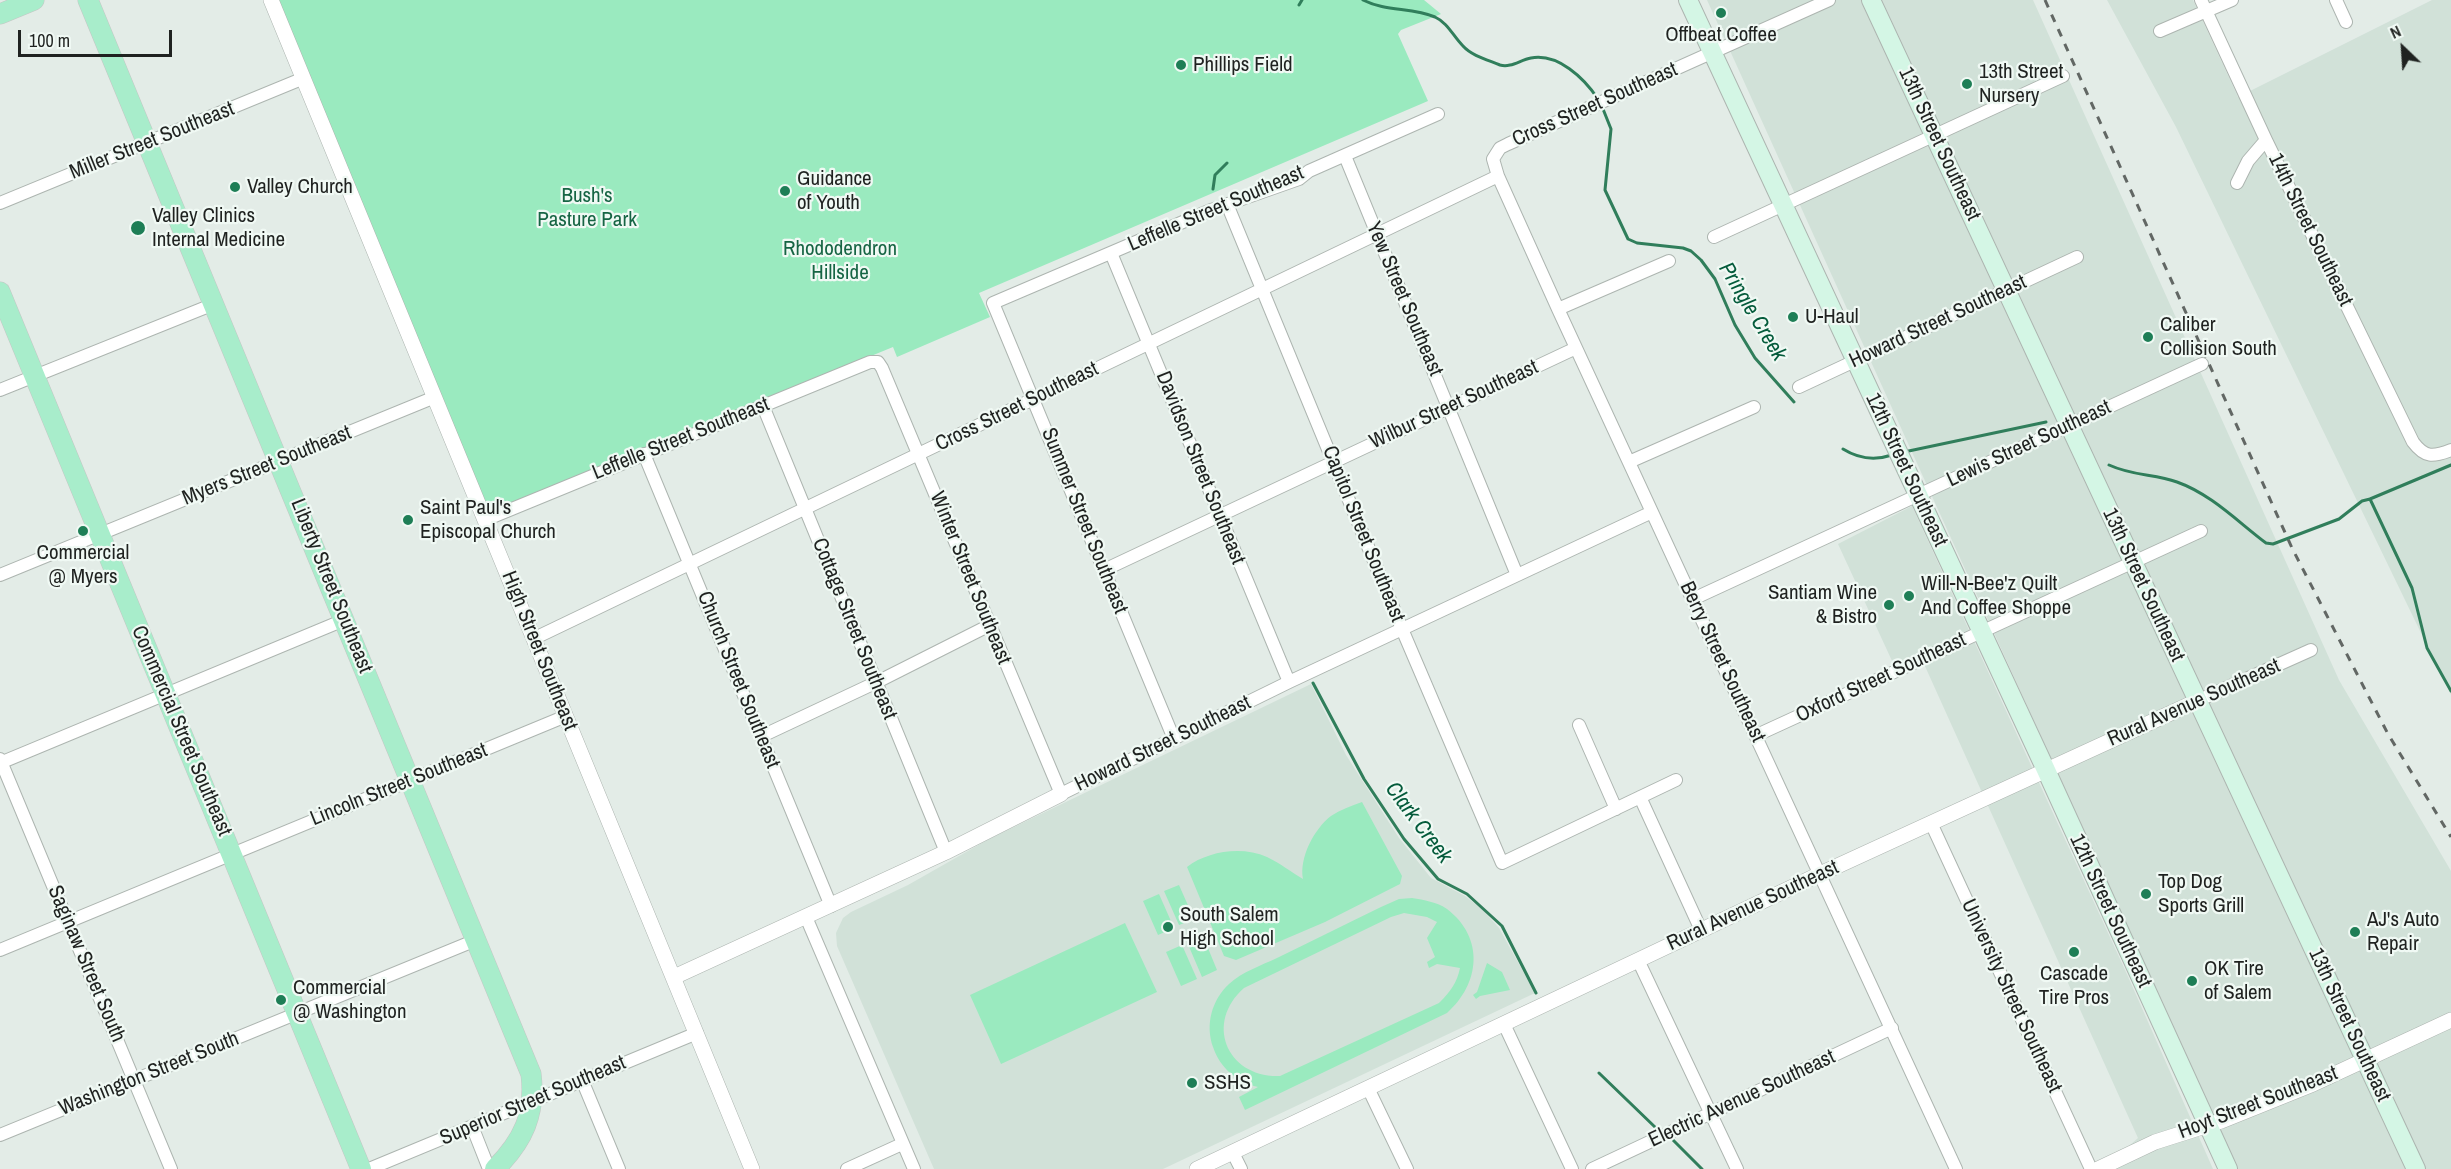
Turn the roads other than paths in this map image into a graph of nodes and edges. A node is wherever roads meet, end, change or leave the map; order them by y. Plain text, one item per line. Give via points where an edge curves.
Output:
1 (34, 0) edge
2 (88, 0) edge
3 (271, 0) edge
4 (1688, 0) edge
5 (1829, 0) edge
6 (1871, 0) edge
7 (2232, 0) edge
8 (2336, 0) edge
9 (2203, 6) edge
10 (0, 14) edge
11 (2346, 22) dead end
12 (2160, 31) dead end
13 (1713, 53) junction
14 (2062, 76) dead end
15 (304, 78) junction
16 (1438, 114) dead end
17 (1935, 135) junction
18 (2266, 140) junction
19 (147, 144) junction
20 (1495, 154) joint
21 (1345, 156) junction
22 (1498, 176) junction
23 (2237, 183) dead end
24 (0, 203) edge
25 (1227, 204) junction
26 (1783, 206) junction
27 (1376, 235) junction
28 (1714, 237) dead end
29 (1111, 253) junction
30 (2077, 257) dead end
31 (1669, 261) dead end
32 (1263, 289) junction
33 (2006, 290) junction
34 (0, 292) edge
35 (993, 303) joint
36 (214, 304) junction
37 (1558, 309) junction
38 (1150, 344) junction
39 (1576, 348) junction
40 (1855, 360) junction
41 (878, 362) joint
42 (2202, 364) dead end
43 (34, 376) junction
44 (1799, 387) dead end
45 (0, 390) edge
46 (435, 397) junction
47 (1034, 399) junction
48 (763, 405) junction
49 (1449, 406) junction
50 (1754, 407) dead end
51 (2070, 426) junction
52 (2451, 450) edge
53 (644, 454) junction
54 (919, 454) junction
55 (280, 461) junction
56 (1334, 462) junction
57 (1629, 462) junction
58 (1918, 496) junction
59 (805, 508) junction
60 (1652, 512) junction
61 (1219, 515) junction
62 (485, 520) junction
63 (2201, 531) dead end
64 (100, 535) junction
65 (2133, 562) junction
66 (690, 563) junction
67 (1104, 570) junction
68 (0, 575) edge
69 (1517, 575) junction
70 (1693, 599) junction
71 (345, 620) junction
72 (990, 625) junction
73 (1402, 629) junction
74 (1981, 633) junction
75 (535, 638) junction
76 (2311, 650) dead end
77 (877, 682) junction
78 (1289, 682) junction
79 (166, 694) junction
80 (2197, 701) junction
81 (566, 717) junction
82 (1579, 725) dead end
83 (1757, 735) junction
84 (762, 736) junction
85 (1174, 739) junction
86 (0, 762) edge
87 (2046, 770) junction
88 (411, 780) junction
89 (1676, 780) dead end
90 (1061, 794) junction
91 (1640, 797) junction
92 (1616, 809) junction
93 (1931, 823) junction
94 (946, 852) junction
95 (232, 854) junction
96 (1820, 874) junction
97 (831, 906) junction
98 (806, 917) junction
99 (68, 922) junction
100 (1701, 930) junction
101 (476, 940) junction
102 (0, 950) edge
103 (1638, 960) junction
104 (674, 977) junction
105 (298, 1013) junction
106 (2451, 1020) edge
107 (1504, 1024) junction
108 (1892, 1028) junction
109 (697, 1033) junction
110 (2365, 1060) junction
111 (135, 1080) junction
112 (582, 1080) junction
113 (1368, 1088) junction
114 (531, 1101) junction
115 (1710, 1114) junction
116 (2209, 1125) junction
117 (472, 1126) junction
118 (0, 1135) edge
119 (902, 1144) junction
120 (1233, 1153) junction
121 (171, 1169) edge
122 (361, 1169) edge
123 (369, 1169) edge
124 (489, 1169) edge
125 (495, 1169) edge
126 (619, 1169) edge
127 (752, 1169) edge
128 (847, 1169) edge
129 (914, 1169) edge
130 (1197, 1169) edge
131 (1241, 1169) edge
132 (1407, 1169) edge
133 (1572, 1169) edge
134 (1592, 1169) edge
135 (1737, 1169) edge
136 (1956, 1169) edge
137 (2091, 1169) edge
138 (2098, 1169) edge
139 (2228, 1169) edge
140 (2416, 1169) edge

1 - 10 main road
2 - 19 main road, Liberty Street Southeast
3 - 15 street, High Street Southeast
4 - 13 main road, 12th Street Southeast
5 - 13 street, Cross Street Southeast
6 - 17 main road, 13th Street Southeast
7 - 9 street
8 - 11 street
9 - 12 street
9 - 18 street, 14th Street Southeast
13 - 20 street, Cross Street Southeast via 1508,144
13 - 26 main road, 12th Street Southeast
14 - 17 street
15 - 19 street, Miller Street Southeast
15 - 46 street, High Street Southeast
16 - 21 street, Leffelle Street Southeast
17 - 26 street
17 - 33 main road, 13th Street Southeast
18 - 23 street via 2248,161
18 - 52 street, 14th Street Southeast via 2413,442 2425,455
19 - 24 street, Miller Street Southeast
19 - 36 main road, Liberty Street Southeast
20 - 22 street, Berry Street Southeast
21 - 25 street, Leffelle Street Southeast via 1299,179
21 - 27 street, Yew Street Southeast
22 - 27 street, Cross Street Southeast
22 - 37 street, Berry Street Southeast
25 - 29 street, Leffelle Street Southeast
25 - 32 street, Capitol Street Southeast
26 - 28 street
26 - 40 main road, 12th Street Southeast
27 - 32 street, Cross Street Southeast
27 - 49 street, Yew Street Southeast
29 - 35 street, Leffelle Street Southeast
29 - 38 street, Davidson Street Southeast
30 - 33 street, Howard Street Southeast
31 - 37 street
32 - 38 street, Cross Street Southeast
32 - 56 street, Capitol Street Southeast
33 - 40 street, Howard Street Southeast
33 - 51 main road, 13th Street Southeast
34 - 43 main road, Commercial Street Southeast
35 - 47 street, Summer Street Southeast
36 - 43 street
36 - 55 main road, Liberty Street Southeast
37 - 39 street, Berry Street Southeast
38 - 47 street, Cross Street Southeast
38 - 61 street, Davidson Street Southeast
39 - 49 street, Wilbur Street Southeast
39 - 57 street, Berry Street Southeast
40 - 44 street, Howard Street Southeast
40 - 58 main road, 12th Street Southeast
41 - 48 street, Leffelle Street Southeast
41 - 54 street, Winter Street Southeast
42 - 51 street, Lewis Street Southeast
43 - 45 street
43 - 64 main road, Commercial Street Southeast
46 - 55 street, Myers Street Southeast
46 - 62 street, High Street Southeast
47 - 54 street, Cross Street Southeast
47 - 67 street, Summer Street Southeast
48 - 53 street, Leffelle Street Southeast
48 - 59 street, Cottage Street Southeast
49 - 56 street, Wilbur Street Southeast
49 - 69 street, Yew Street Southeast
50 - 57 street
51 - 58 street, Lewis Street Southeast
51 - 65 main road, 13th Street Southeast
53 - 62 street, Leffelle Street Southeast
53 - 66 street, Church Street Southeast
54 - 59 street, Cross Street Southeast
54 - 72 street, Winter Street Southeast
55 - 64 street, Myers Street Southeast
55 - 71 main road, Liberty Street Southeast
56 - 61 street, Wilbur Street Southeast
56 - 73 street, Capitol Street Southeast
57 - 60 street, Berry Street Southeast
58 - 70 street, Lewis Street Southeast
58 - 74 main road, 12th Street Southeast
59 - 66 street, Cross Street Southeast
59 - 77 street, Cottage Street Southeast
60 - 69 street, Howard Street Southeast
60 - 70 street, Berry Street Southeast
61 - 67 street, Wilbur Street Southeast
61 - 78 street, Davidson Street Southeast
62 - 75 street, High Street Southeast
63 - 65 street, Oxford Street Southeast
64 - 68 street, Myers Street Southeast
64 - 79 main road, Commercial Street Southeast
65 - 74 street, Oxford Street Southeast
65 - 80 main road, 13th Street Southeast
66 - 75 street, Cross Street Southeast
66 - 84 street, Church Street Southeast
67 - 85 street, Summer Street Southeast
69 - 73 street, Howard Street Southeast
70 - 83 street, Berry Street Southeast
71 - 79 street
71 - 88 main road, Liberty Street Southeast
72 - 77 street
72 - 90 street, Winter Street Southeast
73 - 78 street, Howard Street Southeast
73 - 92 street, Capitol Street Southeast via 1502,863
74 - 83 street, Oxford Street Southeast
74 - 87 main road, 12th Street Southeast
75 - 81 street, High Street Southeast
76 - 80 street, Rural Avenue Southeast
77 - 84 street
77 - 94 street, Cottage Street Southeast
78 - 85 street, Howard Street Southeast
79 - 86 street
79 - 95 main road, Commercial Street Southeast
80 - 87 street, Rural Avenue Southeast
80 - 110 main road, 13th Street Southeast
81 - 88 street, Lincoln Street Southeast
81 - 104 street, High Street Southeast
82 - 92 street
83 - 96 street, Berry Street Southeast
84 - 97 street, Church Street Southeast
85 - 90 street, Howard Street Southeast
86 - 99 street, Saginaw Street South
87 - 93 street, Rural Avenue Southeast
87 - 116 main road, 12th Street Southeast
88 - 95 street, Lincoln Street Southeast
88 - 101 main road, Liberty Street Southeast
89 - 91 street
90 - 94 street, Howard Street Southeast
91 - 92 street
91 - 100 street
93 - 96 street, Rural Avenue Southeast
93 - 137 street, University Street Southeast
94 - 97 street, Howard Street Southeast
95 - 99 street, Lincoln Street Southeast
95 - 105 main road, Commercial Street Southeast
96 - 100 street, Rural Avenue Southeast
96 - 108 street, Berry Street Southeast
97 - 98 street, Howard Street Southeast
98 - 104 street, Howard Street Southeast
98 - 119 street
99 - 102 street, Lincoln Street Southeast
99 - 111 street, Saginaw Street South
100 - 103 street, Rural Avenue Southeast
101 - 105 street, Washington Street South
101 - 114 main road, Liberty Street Southeast via 531,1074
103 - 107 street, Rural Avenue Southeast
103 - 115 street
104 - 109 street, High Street Southeast
105 - 111 street, Washington Street South
105 - 122 main road, Commercial Street Southeast
106 - 110 street, Hoyt Street Southeast
107 - 113 street, Rural Avenue Southeast
107 - 133 street
108 - 115 street, Electric Avenue Southeast
108 - 136 street, Berry Street Southeast
109 - 112 street, Superior Street Southeast
109 - 127 street, High Street Southeast
110 - 116 street, Hoyt Street Southeast
110 - 140 main road, 13th Street Southeast
111 - 118 street, Washington Street South
111 - 121 street, Saginaw Street South
112 - 114 street, Superior Street Southeast
112 - 126 street
113 - 120 street, Rural Avenue Southeast
113 - 132 street
114 - 117 street, Superior Street Southeast
114 - 125 main road, Liberty Street Southeast via 524,1132 512,1153
115 - 134 street, Electric Avenue Southeast
115 - 135 street
116 - 138 street, Hoyt Street Southeast via 2155,1142
116 - 139 main road, 12th Street Southeast
117 - 123 street, Superior Street Southeast
117 - 124 street
119 - 128 street
119 - 129 street
120 - 130 street, Rural Avenue Southeast
120 - 131 street

